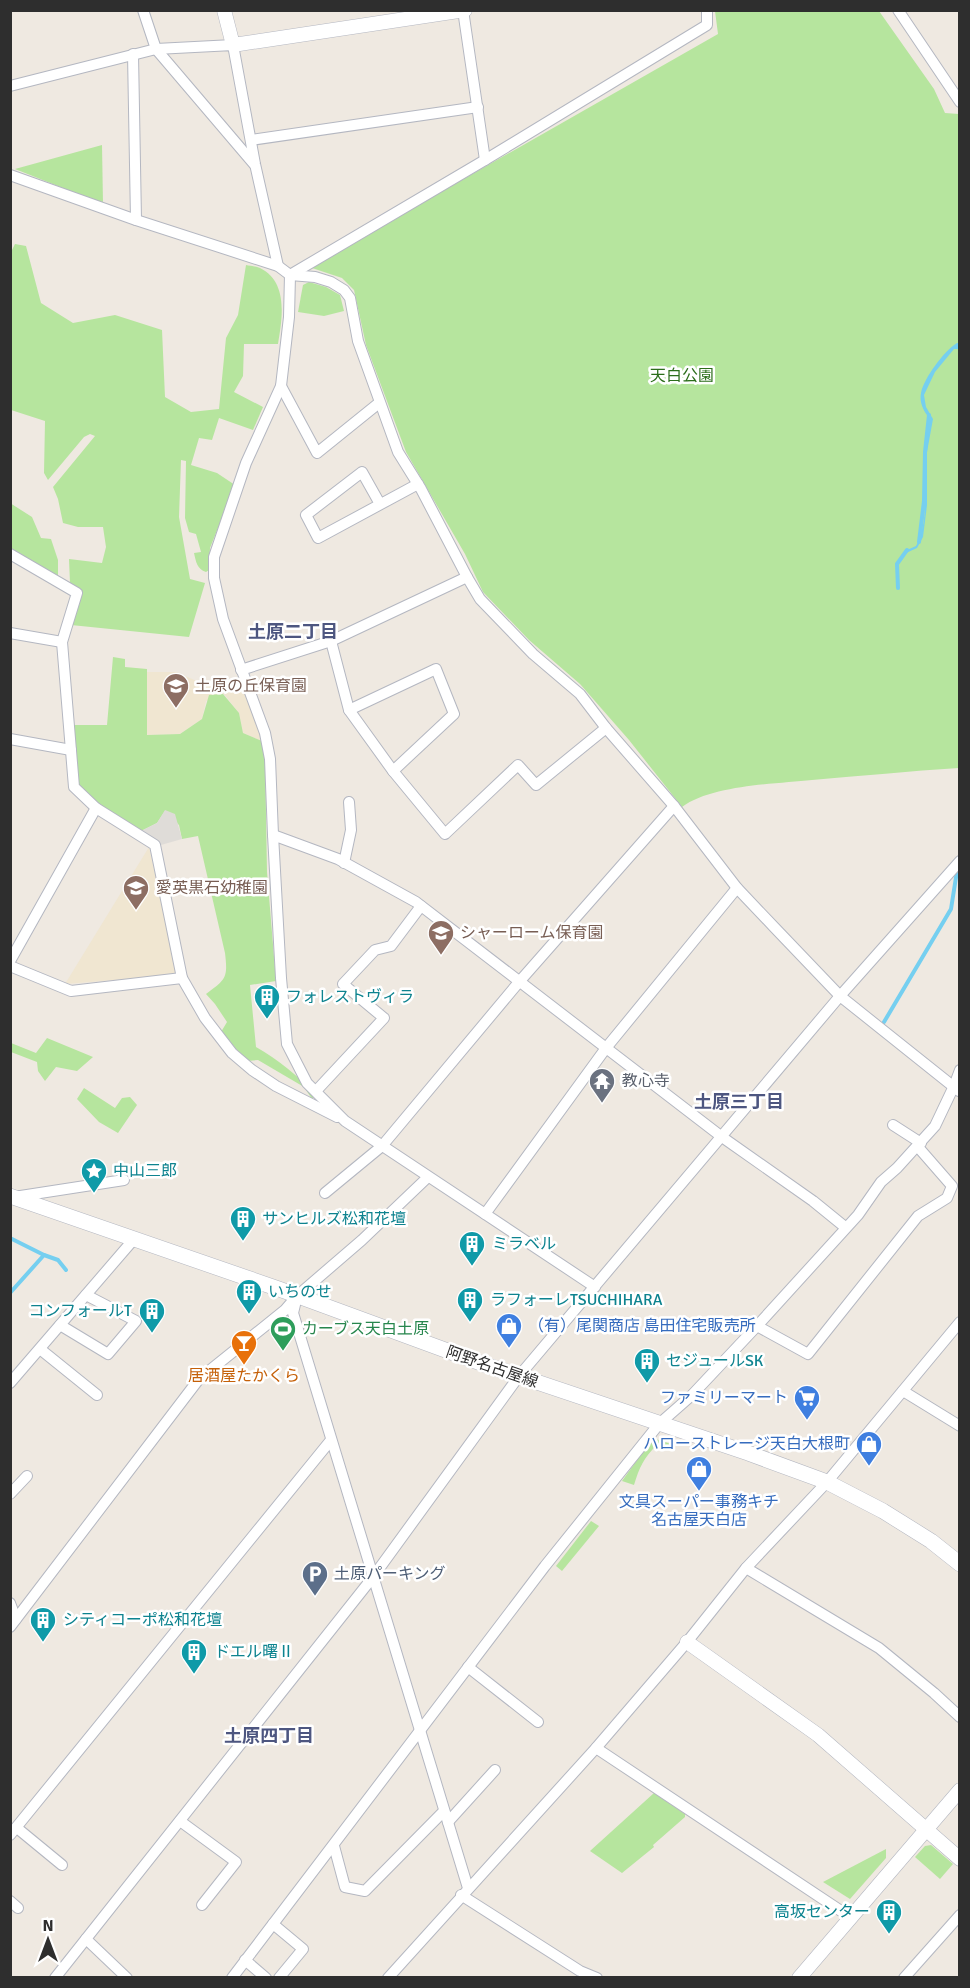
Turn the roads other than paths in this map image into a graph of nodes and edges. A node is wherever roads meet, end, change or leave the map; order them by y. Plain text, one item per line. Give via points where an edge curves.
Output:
1 (143, 10) edge
2 (224, 10) edge
3 (707, 10) edge
4 (898, 10) edge
5 (464, 11) edge
6 (232, 45) junction
7 (156, 49) junction
8 (133, 54) junction
9 (10, 86) edge
10 (960, 102) edge
11 (478, 107) junction
12 (251, 140) junction
13 (485, 160) junction
14 (255, 164) junction
15 (10, 175) edge
16 (136, 220) junction
17 (278, 266) junction
18 (290, 275) junction
19 (281, 386) junction
20 (379, 403) junction
21 (418, 484) junction
22 (380, 504) junction
23 (10, 554) edge
24 (467, 577) junction
25 (10, 633) edge
26 (331, 641) junction
27 (62, 642) junction
28 (241, 670) junction
29 (349, 710) junction
30 (606, 729) junction
31 (10, 739) edge
32 (71, 750) junction
33 (393, 771) junction
34 (349, 802) dead end
35 (674, 806) junction
36 (96, 808) junction
37 (273, 835) junction
38 (960, 861) edge
39 (344, 863) junction
40 (737, 888) junction
41 (421, 906) junction
42 (10, 964) edge
43 (182, 978) junction
44 (519, 982) junction
45 (840, 996) junction
46 (606, 1048) junction
47 (960, 1070) edge
48 (957, 1089) edge
49 (315, 1091) junction
50 (345, 1121) junction
51 (893, 1125) dead end
52 (722, 1137) junction
53 (920, 1145) junction
54 (382, 1146) junction
55 (428, 1177) junction
56 (124, 1180) dead end
57 (325, 1193) dead end
58 (11, 1198) edge
59 (485, 1214) junction
60 (845, 1227) junction
61 (134, 1239) junction
62 (595, 1287) junction
63 (86, 1295) junction
64 (297, 1296) junction
65 (960, 1322) edge
66 (60, 1325) junction
67 (757, 1326) junction
68 (40, 1349) junction
69 (519, 1376) junction
70 (10, 1383) edge
71 (903, 1391) junction
72 (97, 1395) dead end
73 (659, 1425) junction
74 (960, 1426) edge
75 (331, 1440) junction
76 (27, 1476) dead end
77 (827, 1482) junction
78 (10, 1494) edge
79 (960, 1564) edge
80 (746, 1568) junction
81 (373, 1577) junction
82 (10, 1603) edge
83 (13, 1623) edge
84 (687, 1642) junction
85 (468, 1667) junction
86 (960, 1717) edge
87 (538, 1722) dead end
88 (420, 1730) junction
89 (596, 1748) junction
90 (495, 1770) dead end
91 (960, 1790) edge
92 (446, 1817) junction
93 (180, 1821) junction
94 (926, 1828) junction
95 (14, 1832) edge
96 (334, 1846) junction
97 (960, 1859) edge
98 (62, 1865) dead end
99 (464, 1891) junction
100 (202, 1905) dead end
101 (960, 1915) edge
102 (850, 1917) junction
103 (273, 1924) junction
104 (86, 1939) junction
105 (245, 1960) junction
106 (577, 1974) edge
107 (394, 1976) edge
108 (55, 1977) edge
109 (127, 1977) edge
110 (232, 1977) edge
111 (266, 1977) edge
112 (279, 1977) edge
113 (597, 1977) edge
114 (799, 1977) edge
115 (904, 1977) edge

1 - 7 street
2 - 6 street
3 - 13 street via 707,25
4 - 10 street
5 - 6 street
5 - 11 street
6 - 7 street
6 - 12 street
7 - 8 street
7 - 14 street
8 - 9 street
8 - 16 street
11 - 12 street
11 - 13 street
12 - 14 street
13 - 18 street
14 - 17 street
15 - 16 street
16 - 17 street
17 - 18 street
18 - 19 street
18 - 20 street via 331,282 350,298 358,341
19 - 20 street via 317,453
19 - 28 street via 246,463 214,556 214,578 223,619
20 - 21 street via 398,452
21 - 22 street
21 - 24 street
22 - 22 street via 318,538 306,515 362,472
23 - 27 street via 76,592
24 - 26 street
24 - 30 street via 480,599 532,654 580,694
25 - 27 street
26 - 28 street
26 - 29 street
27 - 32 street
28 - 37 street via 265,733
29 - 33 street
29 - 33 street via 436,669 454,714
30 - 33 street via 536,785 518,765 444,834
30 - 35 street
31 - 32 street
32 - 36 street via 74,787
34 - 39 street via 351,830
35 - 40 street
35 - 44 street
36 - 42 street
36 - 43 street via 155,845
37 - 39 street
37 - 49 street via 287,1044
38 - 45 street
39 - 41 street
40 - 45 street
40 - 46 street
41 - 44 street
41 - 49 street via 391,946 375,950 343,984 384,1018
42 - 43 street via 71,991
43 - 50 street via 205,1018 232,1053 276,1086
44 - 46 street
44 - 54 street
45 - 48 street
45 - 52 street
46 - 52 street
46 - 59 street
47 - 48 street
48 - 53 street
49 - 50 street
50 - 54 street
51 - 53 street
52 - 60 street
52 - 62 street
53 - 60 street via 881,1182
53 - 67 street via 948,1179 951,1191 939,1204 918,1216 808,1354
54 - 55 street
54 - 57 street
55 - 59 street
55 - 64 street
56 - 58 street
58 - 61 main road, 阿野名古屋線
59 - 62 street
60 - 67 street
61 - 63 street
61 - 64 main road, 阿野名古屋線
62 - 69 street
63 - 66 street
63 - 66 street via 136,1321 108,1354
64 - 69 main road, 阿野名古屋線
64 - 75 street via 293,1313
64 - 83 street via 199,1379
65 - 71 street
66 - 68 street
67 - 73 street
68 - 70 street
68 - 72 street
69 - 73 main road, 阿野名古屋線
69 - 81 street
71 - 74 street
71 - 77 street
73 - 77 main road, 阿野名古屋線
73 - 85 street
75 - 81 street
75 - 95 street
76 - 78 street
77 - 79 main road, 阿野名古屋線 via 922,1535
77 - 80 street
80 - 84 street
80 - 86 street via 879,1648
81 - 88 street
81 - 93 street
82 - 83 street
84 - 89 street
84 - 94 street via 818,1735
85 - 87 street
85 - 88 street
88 - 92 street
88 - 96 street
89 - 99 street
89 - 102 street
90 - 92 street
91 - 94 street
92 - 96 street via 365,1891 345,1887
92 - 99 street
93 - 100 street via 236,1862
93 - 104 street
94 - 97 street
94 - 102 street
95 - 98 street
96 - 103 street
99 - 106 street
99 - 107 street
101 - 115 street
102 - 114 street
103 - 105 street
103 - 112 street via 303,1949
104 - 108 street
104 - 109 street
105 - 110 street
105 - 111 street
106 - 113 street

